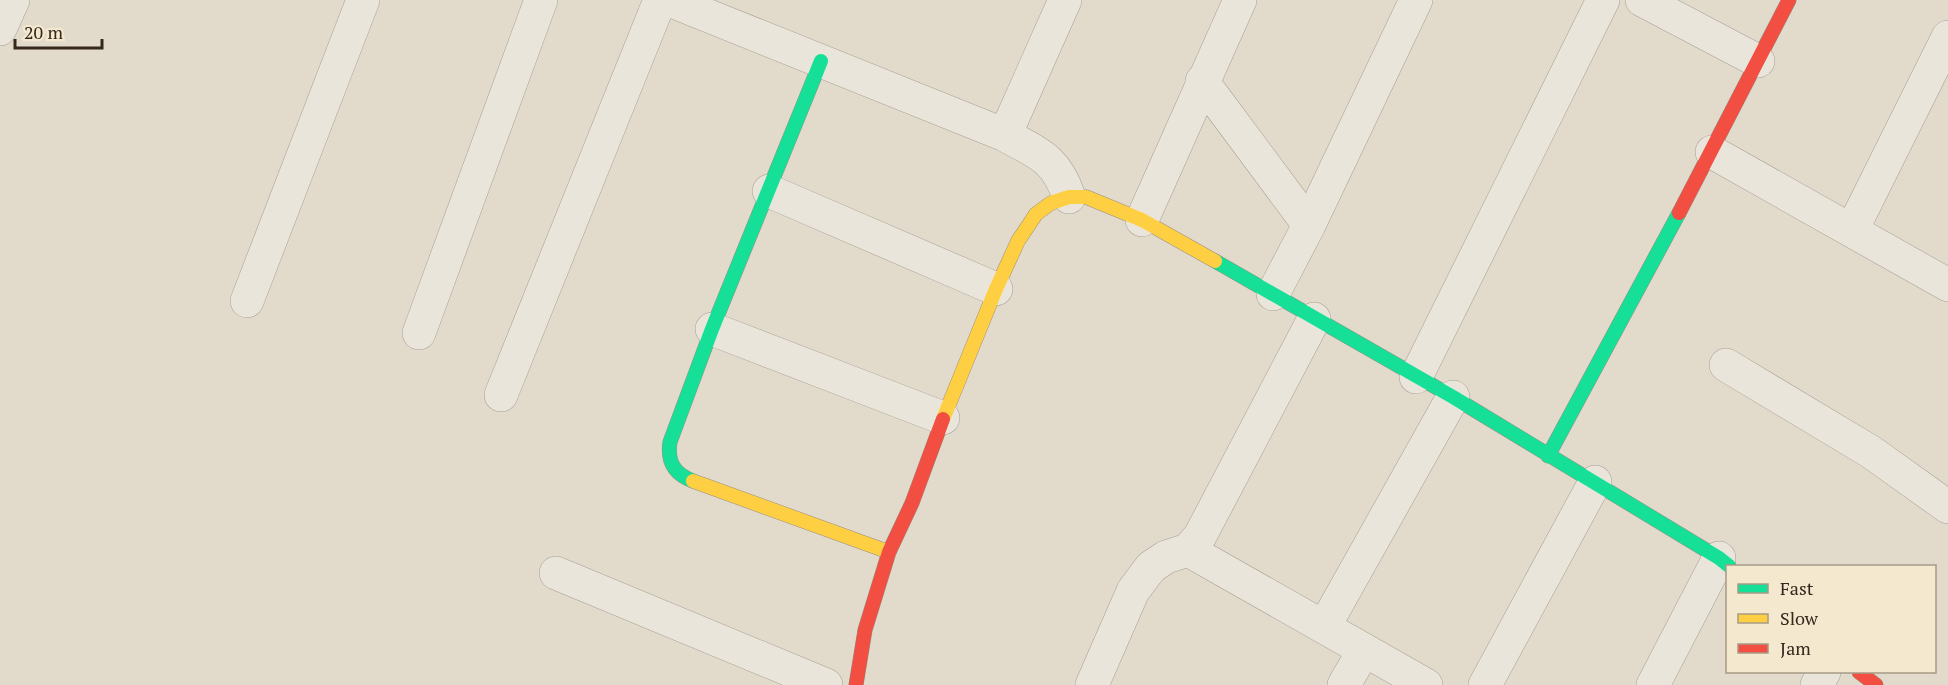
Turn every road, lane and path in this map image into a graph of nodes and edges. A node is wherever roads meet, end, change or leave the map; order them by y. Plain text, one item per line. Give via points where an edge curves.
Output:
1 (13, 0) edge
2 (363, 0) edge
3 (541, 0) edge
4 (660, 0) edge
5 (669, 0) edge
6 (1065, 0) edge
7 (1240, 0) edge
8 (1416, 0) edge
9 (1603, 0) edge
10 (1642, 0) edge
11 (1789, 0) edge
12 (0, 29) edge
13 (1948, 37) edge
14 (821, 61) junction
15 (1758, 61) junction
16 (1202, 81) junction
17 (1005, 135) junction
18 (1712, 152) junction
19 (770, 191) junction
20 (1069, 198) junction
21 (1142, 220) junction
22 (1309, 225) junction
23 (1852, 230) junction
24 (1948, 285) edge
25 (996, 290) junction
26 (1273, 294) junction
27 (247, 301) dead end
28 (1314, 319) junction
29 (712, 329) junction
30 (419, 333) dead end
31 (1726, 365) dead end
32 (1416, 377) junction
33 (501, 394) dead end
34 (1453, 397) junction
35 (943, 418) junction
36 (1548, 456) junction
37 (1595, 482) junction
38 (1948, 507) edge
39 (1188, 550) junction
40 (889, 552) junction
41 (1724, 562) edge
42 (556, 573) dead end
43 (1324, 627) junction
44 (1364, 650) junction
45 (1860, 673) edge
46 (826, 685) edge
47 (856, 685) edge
48 (1092, 685) edge
49 (1344, 685) edge
50 (1426, 685) edge
51 (1485, 685) edge
52 (1653, 685) edge
53 (1876, 685) edge

1 - 12 street
2 - 27 street
3 - 30 street
4 - 33 street
5 - 14 street
6 - 17 street
7 - 16 street
8 - 22 street
9 - 32 street
10 - 15 street
11 - 15 main road
13 - 23 street
14 - 17 street
14 - 19 main road
15 - 18 main road
16 - 21 street
16 - 22 street
17 - 20 street via 1047,158 1062,177
18 - 23 street
18 - 36 main road
19 - 25 street
19 - 29 main road
20 - 21 main road via 1086,197
20 - 25 main road via 1051,203 1036,214 1018,241
21 - 26 main road
22 - 26 street
23 - 24 street
25 - 35 main road
26 - 28 main road
28 - 32 main road
28 - 39 street via 1200,536
29 - 35 street
29 - 40 main road via 670,442 667,456 672,468 686,478
31 - 38 street via 1870,452
32 - 34 main road
34 - 36 main road
34 - 43 street
35 - 40 main road via 912,503
36 - 37 main road
37 - 41 main road
37 - 51 street
39 - 43 street
39 - 48 street via 1151,567 1133,591
40 - 47 main road via 865,630
41 - 52 street
42 - 46 street
43 - 44 street
44 - 49 street
44 - 50 street
45 - 53 main road

